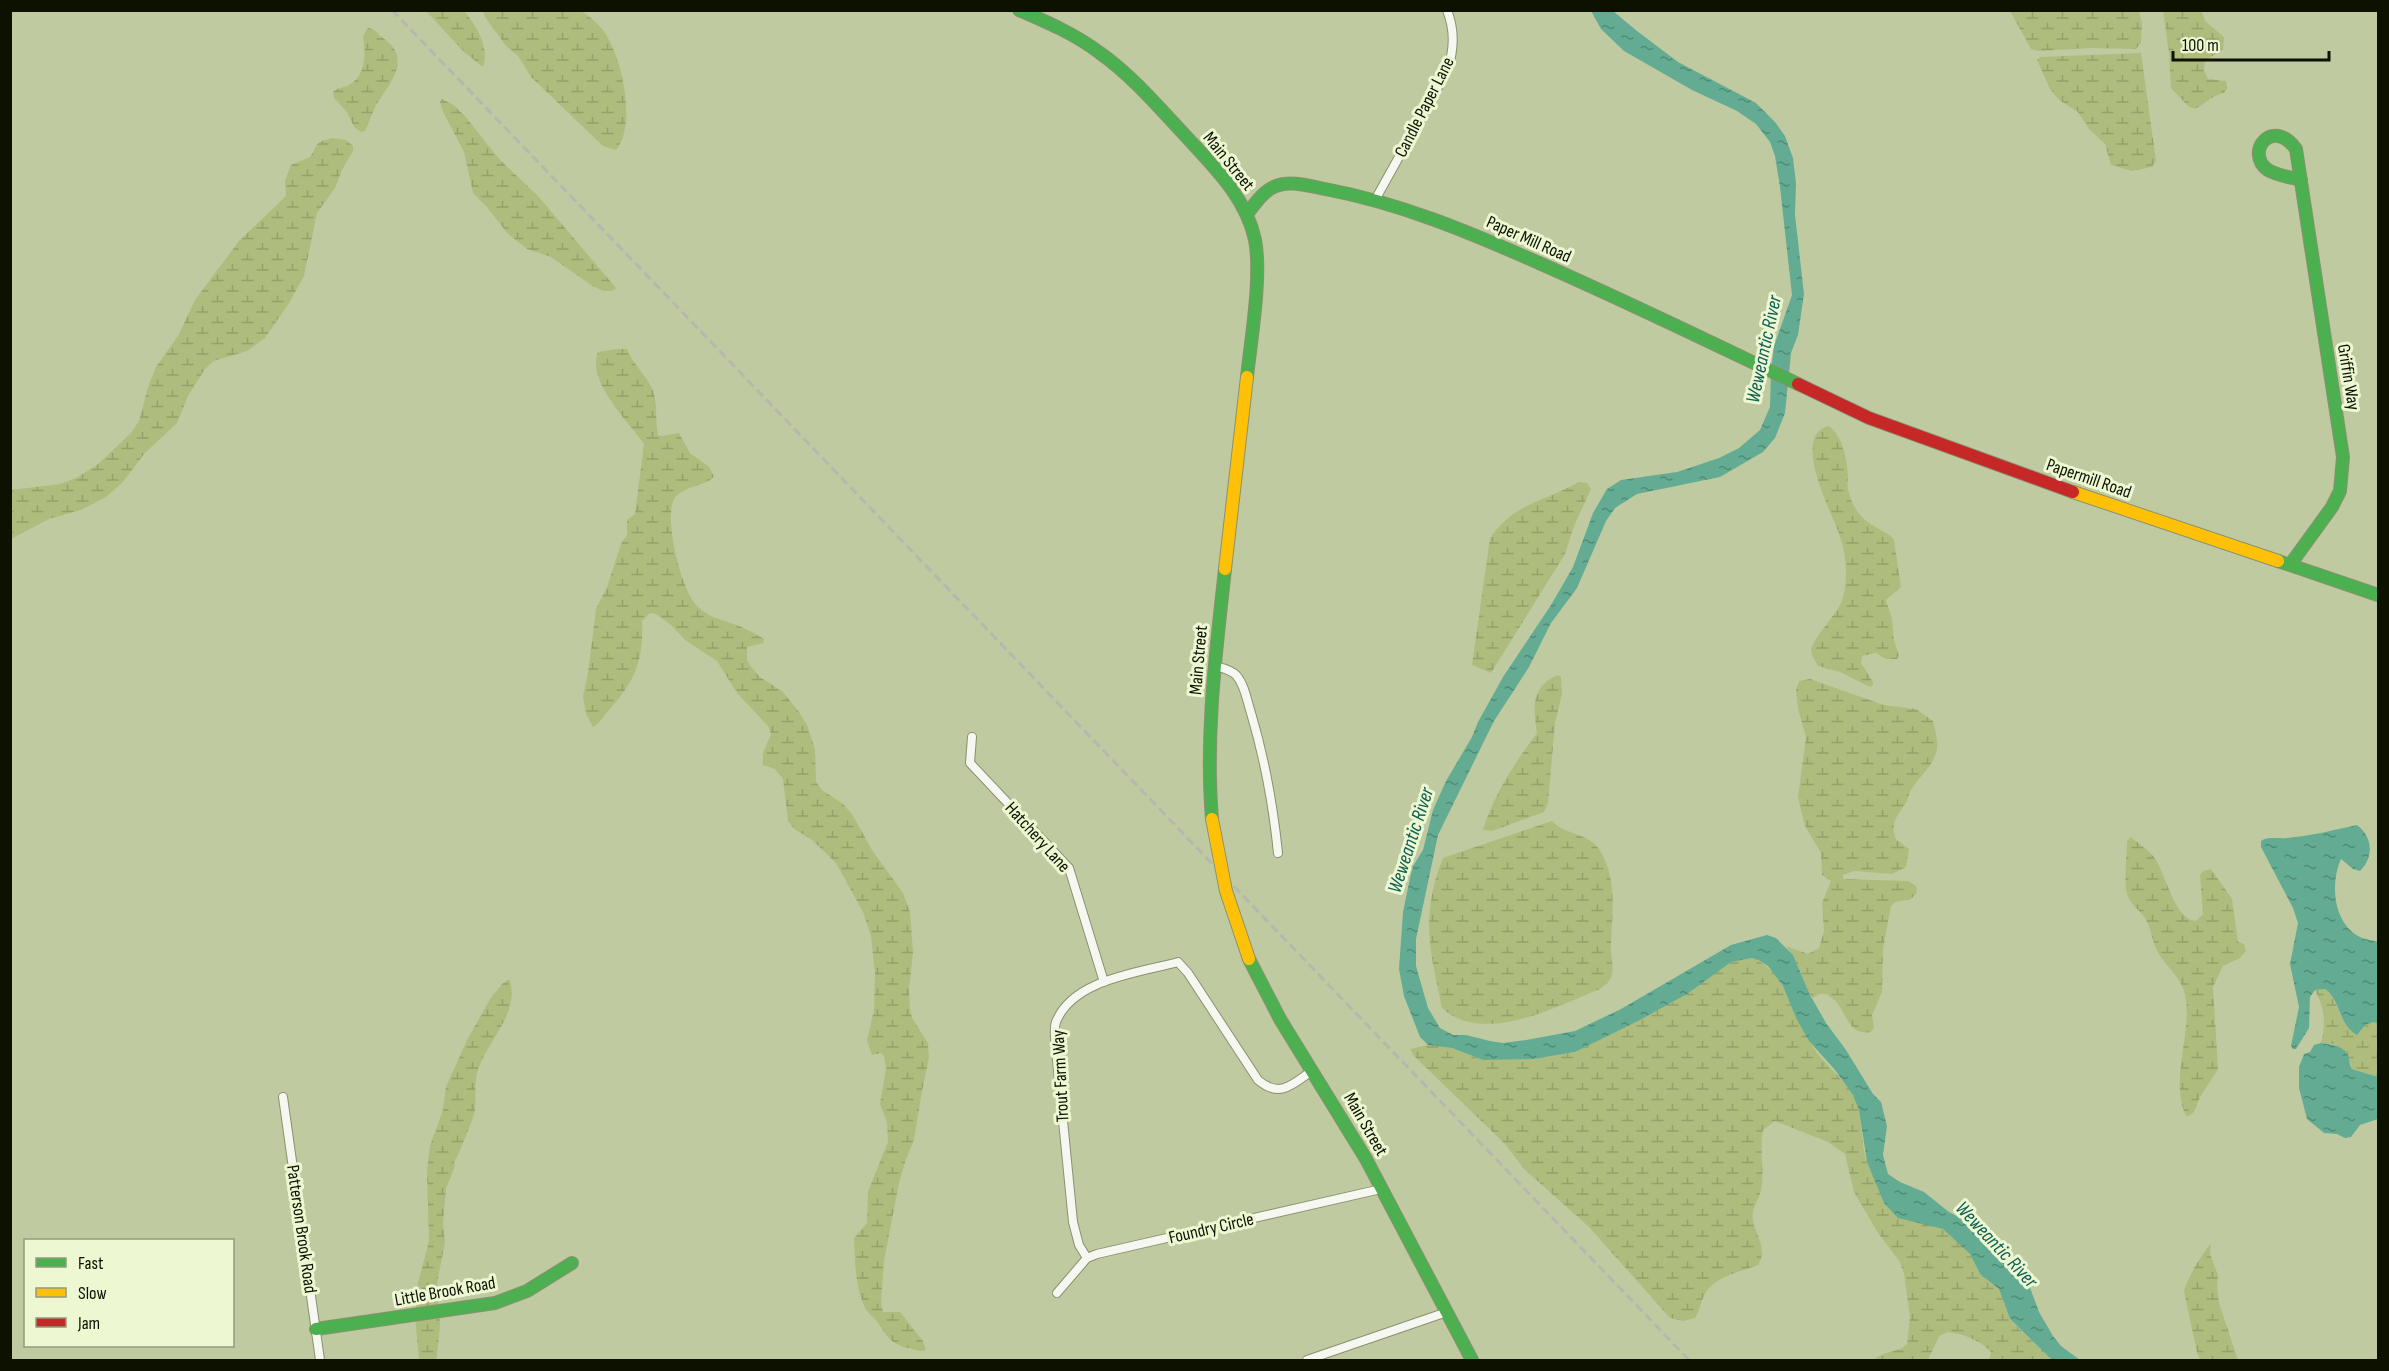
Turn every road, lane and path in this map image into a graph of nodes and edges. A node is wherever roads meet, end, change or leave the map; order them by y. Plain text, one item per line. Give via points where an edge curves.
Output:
1 (1019, 10) edge
2 (1447, 10) edge
3 (2301, 180) dead end
4 (1375, 200) junction
5 (1247, 214) junction
6 (1793, 381) joint
7 (2290, 565) junction
8 (2379, 595) edge
9 (1215, 666) junction
10 (972, 737) dead end
11 (1278, 853) dead end
12 (1104, 982) junction
13 (1313, 1070) junction
14 (283, 1097) dead end
15 (1381, 1189) junction
16 (1087, 1258) junction
17 (572, 1263) dead end
18 (1057, 1293) dead end
19 (1447, 1312) junction
20 (316, 1329) junction
21 (320, 1360) edge
22 (1307, 1360) edge
23 (1472, 1360) edge

1 - 5 street, Main Street via 1053,24 1099,52 1140,87 1225,179
2 - 4 street, Candle Paper Lane via 1454,35 1448,69
3 - 7 street, Griffin Way via 2343,476 2332,507
4 - 5 street, Paper Mill Road via 1300,184 1277,185 1264,193
4 - 6 street, Paper Mill Road via 1453,225
5 - 9 street, Main Street via 1257,264
6 - 7 street, Papermill Road via 1869,418 1970,456
7 - 8 street, Papermill Road
9 - 11 street via 1236,675 1244,689 1271,788
9 - 13 street, Main Street, bridge via 1209,785 1216,847 1229,902 1249,959 1280,1019
10 - 12 street, Hatchery Lane via 970,763 1069,868
12 - 13 street, Trout Farm Way via 1178,962 1267,1088 1290,1086
12 - 16 street, Trout Farm Way via 1074,996 1055,1024 1073,1222
13 - 15 street, Main Street
14 - 20 street, Patterson Brook Road
15 - 16 street, Foundry Circle
15 - 19 street, Main Street
16 - 18 street
17 - 20 street, Little Brook Road via 527,1291 495,1303
19 - 22 street
19 - 23 street, Main Street
20 - 21 street, Patterson Brook Road

